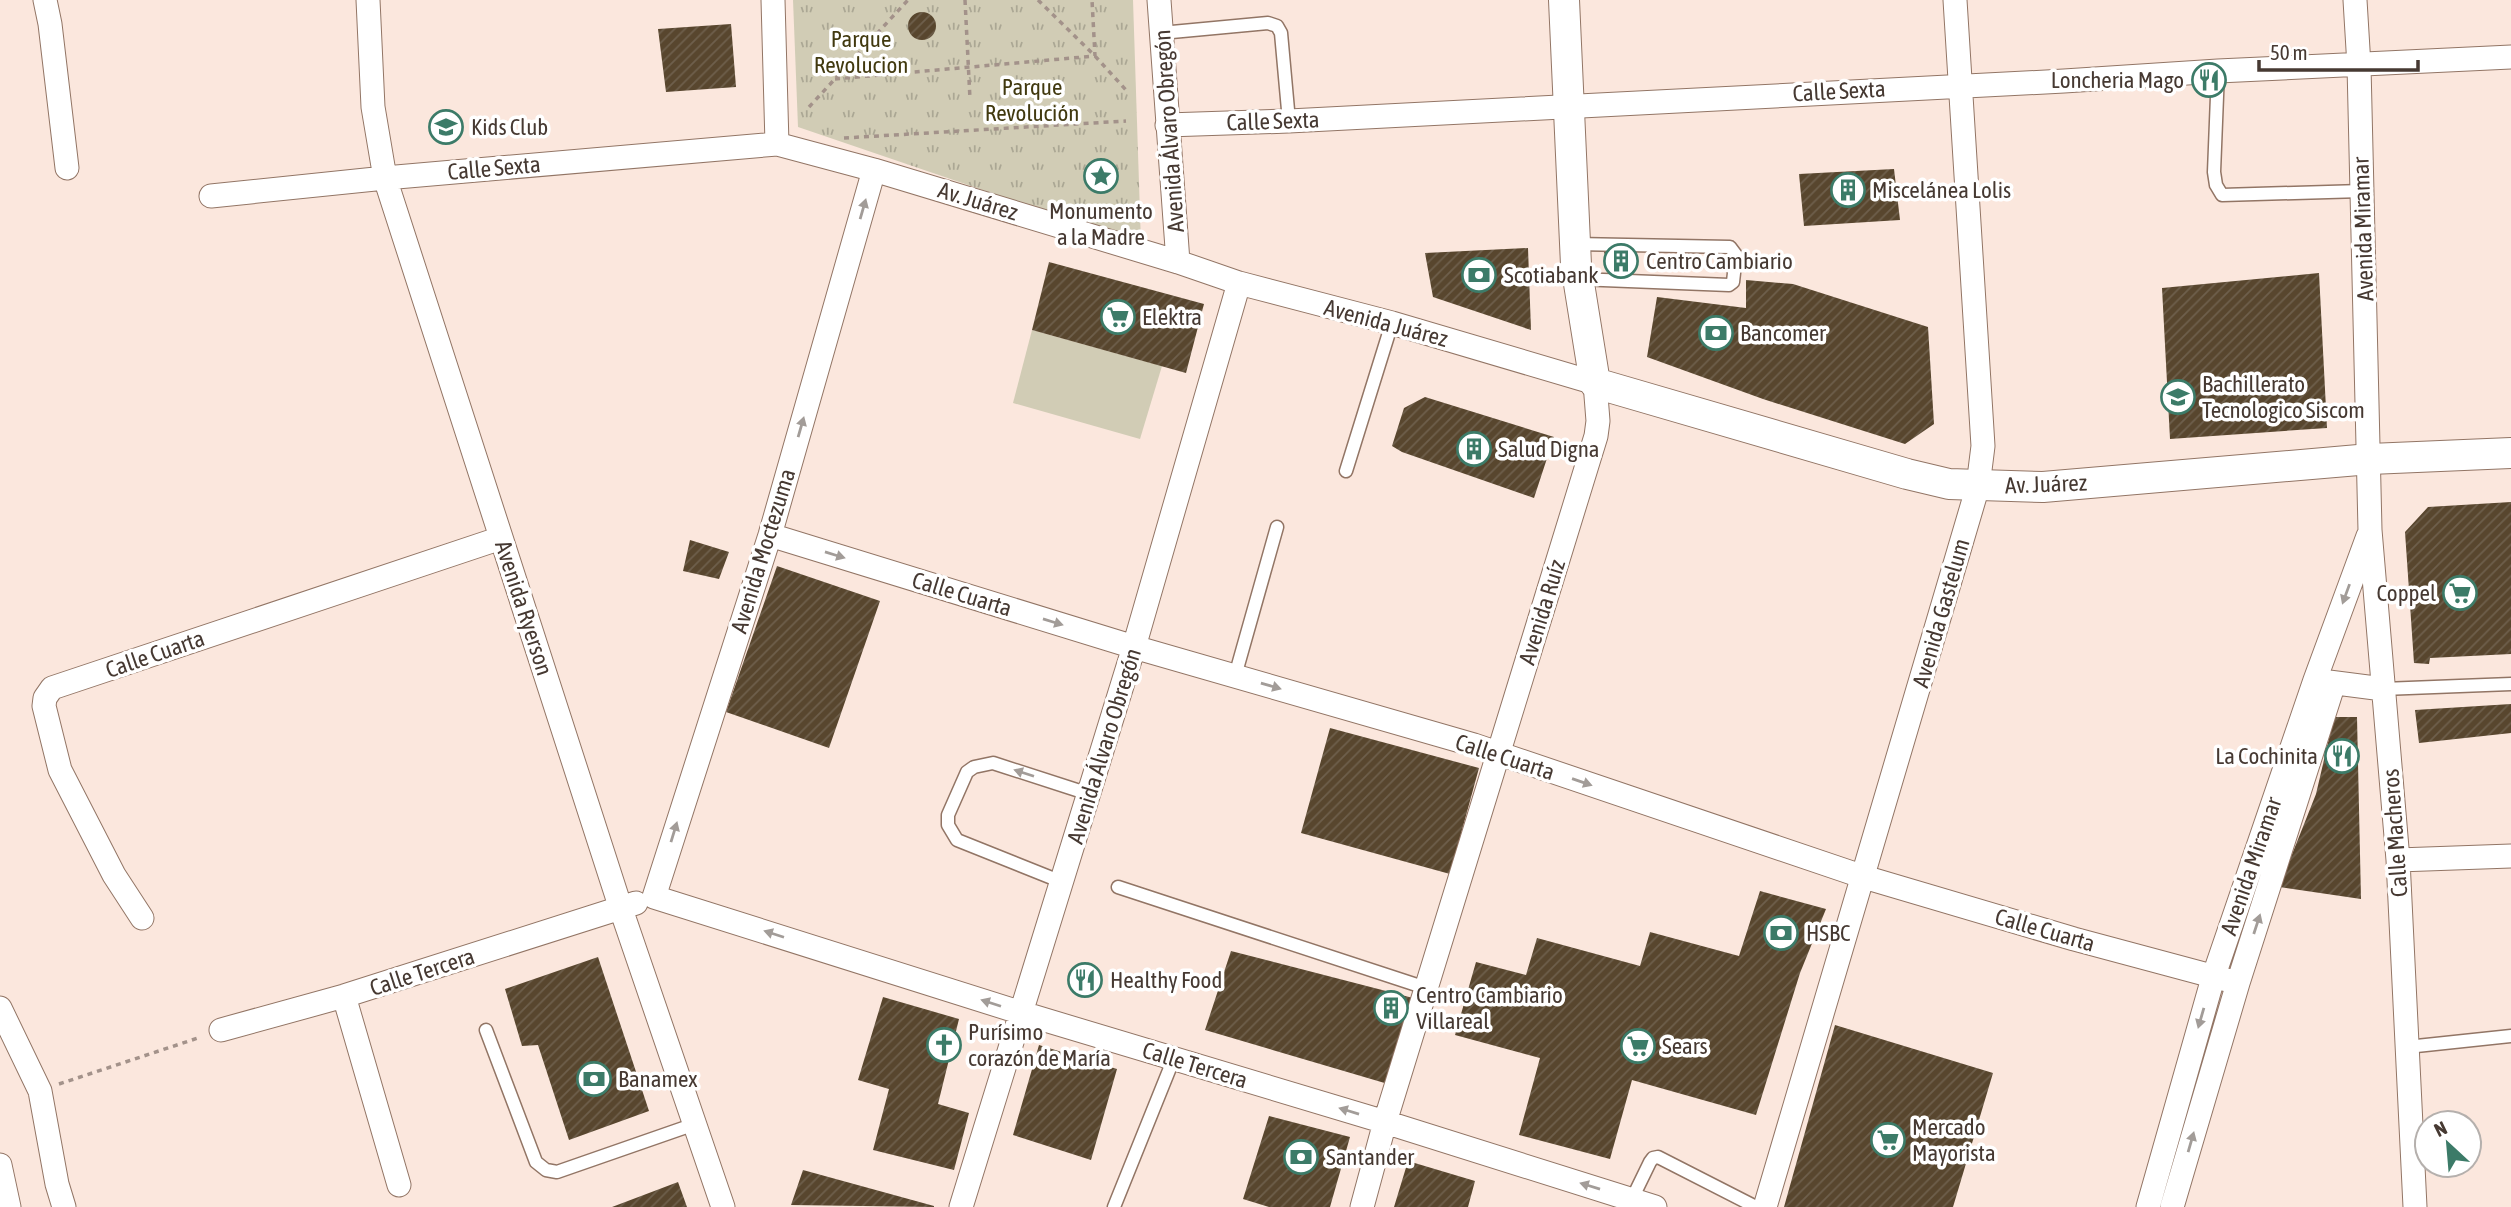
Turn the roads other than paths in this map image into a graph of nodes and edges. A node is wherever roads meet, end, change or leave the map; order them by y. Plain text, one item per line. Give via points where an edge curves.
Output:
1 (45, 0) edge
2 (368, 0) edge
3 (773, 0) edge
4 (1159, 0) edge
5 (1564, 0) edge
6 (1955, 0) edge
7 (2355, 0) edge
8 (1161, 33) junction
9 (2511, 57) edge
10 (2359, 66) junction
11 (2218, 71) junction
12 (1960, 85) junction
13 (1569, 106) junction
14 (1289, 121) junction
15 (1167, 125) junction
16 (778, 144) junction
17 (67, 169) dead end
18 (874, 170) junction
19 (385, 178) junction
20 (2362, 191) junction
21 (211, 196) dead end
22 (1575, 244) junction
23 (1178, 262) junction
24 (1578, 279) junction
25 (1239, 283) junction
26 (1392, 323) junction
27 (1595, 383) junction
28 (2511, 453) edge
29 (2370, 459) junction
30 (1346, 471) dead end
31 (1978, 486) junction
32 (1277, 527) dead end
33 (2370, 530) junction
34 (770, 535) junction
35 (501, 538) junction
36 (1134, 647) junction
37 (1235, 676) junction
38 (2325, 681) junction
39 (2511, 684) edge
40 (2384, 689) junction
41 (1497, 754) junction
42 (1089, 794) junction
43 (2511, 856) edge
44 (2398, 860) junction
45 (1864, 877) junction
46 (1062, 882) junction
47 (1118, 887) dead end
48 (654, 897) junction
49 (621, 909) junction
50 (142, 918) dead end
51 (2213, 978) junction
52 (2238, 983) junction
53 (1426, 988) junction
54 (344, 996) junction
55 (0, 1008) edge
56 (1022, 1013) junction
57 (221, 1030) road end
58 (486, 1030) dead end
59 (2511, 1036) edge
60 (2407, 1047) junction
61 (1174, 1058) junction
62 (1385, 1122) junction
63 (695, 1124) junction
64 (0, 1165) edge
65 (399, 1185) dead end
66 (1632, 1199) junction
67 (9, 1207) edge
68 (64, 1207) edge
69 (723, 1207) edge
70 (961, 1207) edge
71 (1114, 1207) edge
72 (1362, 1207) edge
73 (1655, 1207) edge
74 (1756, 1207) edge
75 (1765, 1207) edge
76 (2148, 1207) edge
77 (2172, 1207) edge
78 (2415, 1207) edge

1 - 17 street
2 - 19 street, Avenida Ryerson via 373,107
3 - 16 street
4 - 8 street, Avenida Álvaro Obregón
5 - 13 street, Avenida Ruíz
6 - 12 street, Avenida Gastelum
7 - 10 street, Avenida Miramar
8 - 14 lane via 1268,23 1277,26
8 - 15 street, Avenida Álvaro Obregón
9 - 10 street, Calle Sexta
10 - 11 street, Calle Sexta
10 - 20 street, Avenida Miramar
11 - 12 street, Calle Sexta
11 - 20 lane via 2214,172 2222,195
12 - 13 street, Calle Sexta
12 - 31 street, Avenida Gastelum via 1983,446
13 - 14 street, Calle Sexta
13 - 22 street, Avenida Ruíz
14 - 15 street, Calle Sexta
15 - 23 street, Avenida Álvaro Obregón
16 - 18 street, Av. Juárez
16 - 19 street, Calle Sexta
18 - 23 street, Av. Juárez
34 -> 18 street, Avenida Moctezuma
19 - 21 street, Calle Sexta
19 - 35 street, Avenida Ryerson
20 - 29 street, Avenida Miramar
22 - 24 street, Avenida Ruíz
22 - 24 lane via 1730,247 1736,256 1729,285
23 - 25 street, Avenida Juárez
24 - 27 street, Avenida Ruíz
25 - 26 street, Avenida Juárez
25 - 36 street, Avenida Álvaro Obregón
26 - 27 street, Avenida Juárez
26 - 30 lane
27 - 31 street, Av. Juárez via 1907,474
27 - 41 street, Avenida Ruíz via 1596,436
28 - 29 street, Av. Juárez
29 - 31 street, Av. Juárez via 2043,487
29 - 33 street, Calle Macheros
31 - 45 street, Avenida Gastelum
32 - 37 lane
33 -> 38 street, Avenida Miramar
33 - 40 street, Calle Macheros
34 -> 36 street, Calle Cuarta
48 -> 34 street, Avenida Moctezuma
35 - 49 street, Avenida Ryerson
35 - 50 street, Calle Cuarta via 52,688 44,706 60,769
36 - 37 street, Calle Cuarta
36 - 42 street, Avenida Álvaro Obregón
37 -> 41 street, Calle Cuarta
38 - 40 street
38 - 51 street, Avenida Miramar
52 -> 38 street, Avenida Miramar
39 - 40 lane
40 - 44 street, Calle Macheros
41 -> 45 street, Calle Cuarta
41 - 53 street, Avenida Ruíz
42 - 46 street, Avenida Álvaro Obregón
42 -> 46 lane via 1002,765 984,764 967,772 948,815 957,840
43 - 44 street
44 - 60 street, Calle Macheros
45 - 51 street, Calle Cuarta
45 - 75 street, Avenida Gastelum
46 - 56 street, Avenida Álvaro Obregón
47 - 53 lane
48 - 49 street
56 -> 48 street, Calle Tercera
49 - 54 street, Calle Tercera
49 - 63 street, Avenida Ryerson
51 - 52 street, Calle Cuarta
51 -> 76 street, Avenida Miramar
77 -> 52 street, Avenida Miramar
53 - 62 street, Avenida Ruíz
54 - 57 street, Calle Tercera
54 - 65 street
55 - 68 street via 40,1091
56 - 61 street, Calle Tercera
56 - 70 street, Avenida Álvaro Obregón
58 - 63 lane via 536,1162 546,1170 556,1172
59 - 60 lane
60 - 78 street, Calle Macheros
62 -> 61 street, Calle Tercera
61 - 71 lane
66 -> 62 street, Calle Tercera
62 - 72 street, Avenida Ruíz
63 - 69 street, Avenida Ryerson
64 - 67 street
66 - 73 street, Calle Tercera
66 - 74 lane via 1650,1162 1658,1157

